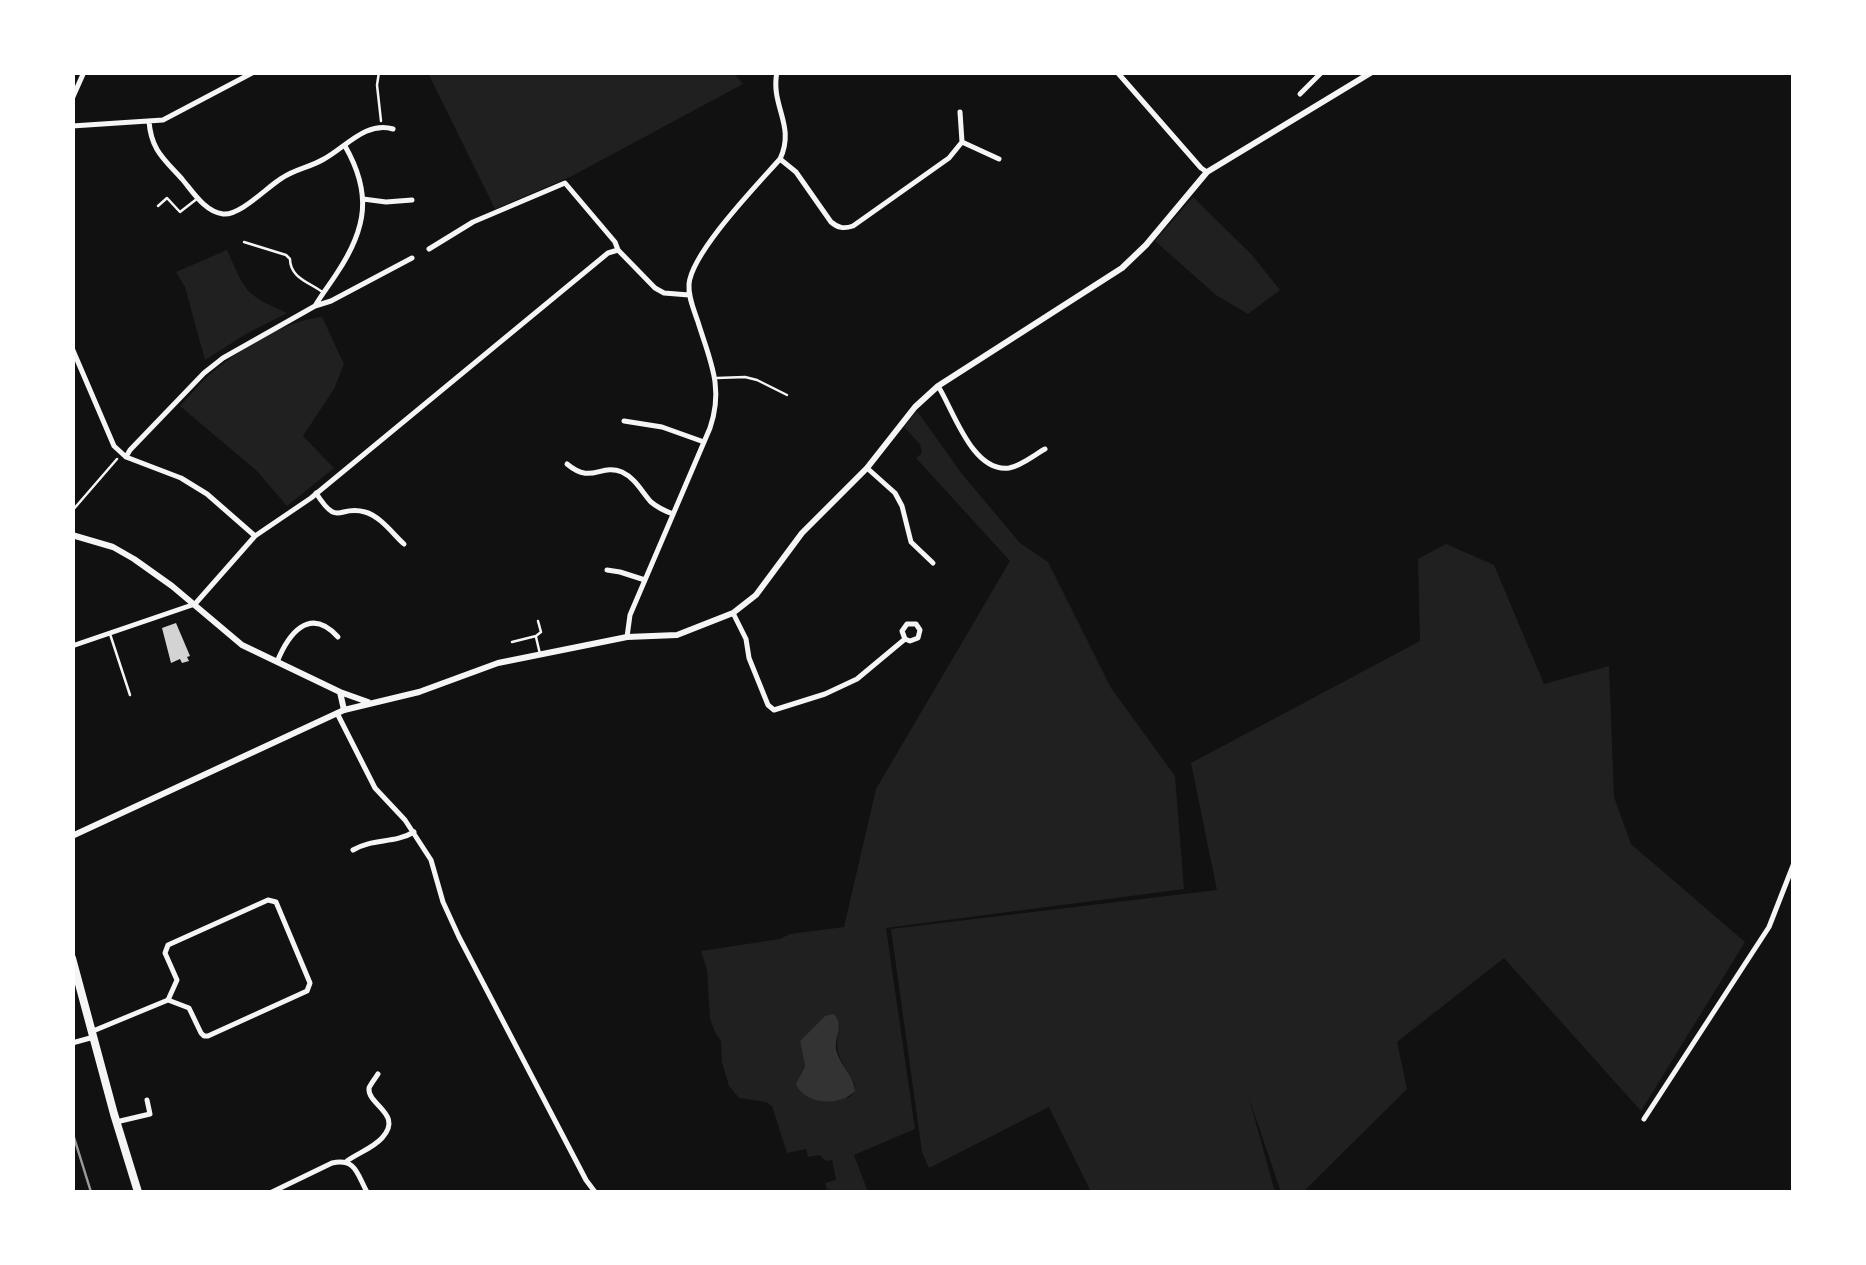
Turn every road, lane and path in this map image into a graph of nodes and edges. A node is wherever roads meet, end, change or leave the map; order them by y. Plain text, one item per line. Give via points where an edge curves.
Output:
1 (84, 72) edge
2 (254, 72) edge
3 (378, 72) edge
4 (777, 72) edge
5 (1118, 72) edge
6 (1322, 72) edge
7 (1372, 72) edge
8 (1300, 94) dead end
9 (72, 99) edge
10 (960, 112) dead end
11 (149, 120) junction
12 (72, 126) edge
13 (382, 126) junction
14 (393, 129) dead end
15 (962, 142) junction
16 (345, 146) junction
17 (780, 159) junction
18 (999, 159) dead end
19 (1207, 172) junction
20 (198, 197) junction
21 (363, 199) junction
22 (412, 200) dead end
23 (158, 206) dead end
24 (244, 242) dead end
25 (429, 249) dead end
26 (618, 250) junction
27 (412, 258) dead end
28 (322, 292) junction
29 (689, 295) junction
30 (315, 306) junction
31 (72, 348) edge
32 (716, 378) junction
33 (938, 386) junction
34 (787, 394) dead end
35 (624, 421) dead end
36 (704, 442) junction
37 (1045, 449) dead end
38 (123, 456) junction
39 (566, 464) dead end
40 (866, 468) junction
41 (316, 493) junction
42 (72, 511) edge
43 (673, 514) junction
44 (72, 535) edge
45 (255, 536) junction
46 (404, 544) dead end
47 (933, 563) dead end
48 (607, 570) dead end
49 (645, 580) junction
50 (195, 604) junction
51 (733, 613) junction
52 (538, 621) dead end
53 (109, 633) junction
54 (536, 636) junction
55 (338, 637) dead end
56 (627, 638) junction
57 (905, 639) dead end
58 (512, 642) dead end
59 (72, 646) edge
60 (540, 655) junction
61 (277, 662) junction
62 (340, 692) junction
63 (130, 694) dead end
64 (368, 702) junction
65 (340, 711) junction
66 (414, 832) junction
67 (72, 836) edge
68 (352, 850) dead end
69 (1794, 864) edge
70 (72, 958) edge
71 (168, 1000) junction
72 (94, 1034) junction
73 (72, 1043) edge
74 (378, 1074) dead end
75 (147, 1100) dead end
76 (1644, 1119) dead end
77 (116, 1122) junction
78 (347, 1161) junction
79 (138, 1192) edge
80 (272, 1192) edge
81 (367, 1192) edge
82 (596, 1192) edge

1 - 9 street
2 - 11 street via 168,118
3 - 13 path
4 - 17 street via 776,99 787,130
5 - 19 street
6 - 8 street
7 - 19 main road
10 - 15 street
11 - 12 street
11 - 20 street via 156,150
13 - 14 street
13 - 16 street
15 - 17 street via 853,226 841,228
15 - 18 street
16 - 20 street via 288,174 232,214 216,212
16 - 21 street
17 - 29 street via 707,248 692,273
19 - 33 main road via 1122,268
20 - 23 lane via 180,212 168,198
21 - 22 street
21 - 28 street via 351,250
24 - 28 lane via 286,256 294,275
25 - 26 street via 473,222 565,183
26 - 29 street via 656,288
26 - 41 street
27 - 30 street
28 - 30 street
29 - 32 street
30 - 38 street via 223,358
31 - 38 street
32 - 34 lane via 757,380
32 - 36 street via 718,400
33 - 37 street via 960,430 990,464 1013,467
33 - 40 main road
35 - 36 street
36 - 43 street
38 - 42 path
38 - 45 street via 182,478
39 - 43 street via 583,474 621,472
40 - 47 street via 896,492 911,542
40 - 51 main road
41 - 45 street
41 - 46 street via 332,512 370,514
43 - 49 street
44 - 50 main road via 113,547
45 - 50 street
48 - 49 street
49 - 56 street
50 - 53 street
50 - 61 main road via 242,645
51 - 56 main road via 677,634
51 - 57 street via 774,710 857,680
52 - 54 lane
53 - 59 street
53 - 63 lane
54 - 58 lane
54 - 60 lane
55 - 61 street via 318,624 304,626 288,638
56 - 60 main road
60 - 64 main road
61 - 62 main road
62 - 64 main road
62 - 65 main road
64 - 65 main road
65 - 66 street via 375,788
65 - 67 main road
66 - 68 street
66 - 82 street via 480,980
69 - 76 street via 1769,927
70 - 72 main road
71 - 71 street via 176,980 168,945 276,902 308,991 208,1036 189,1008
71 - 72 street
72 - 73 street
72 - 77 main road
74 - 78 street via 369,1091 388,1118 386,1132
75 - 77 street via 150,1114
77 - 79 main road
78 - 80 street
78 - 81 street

